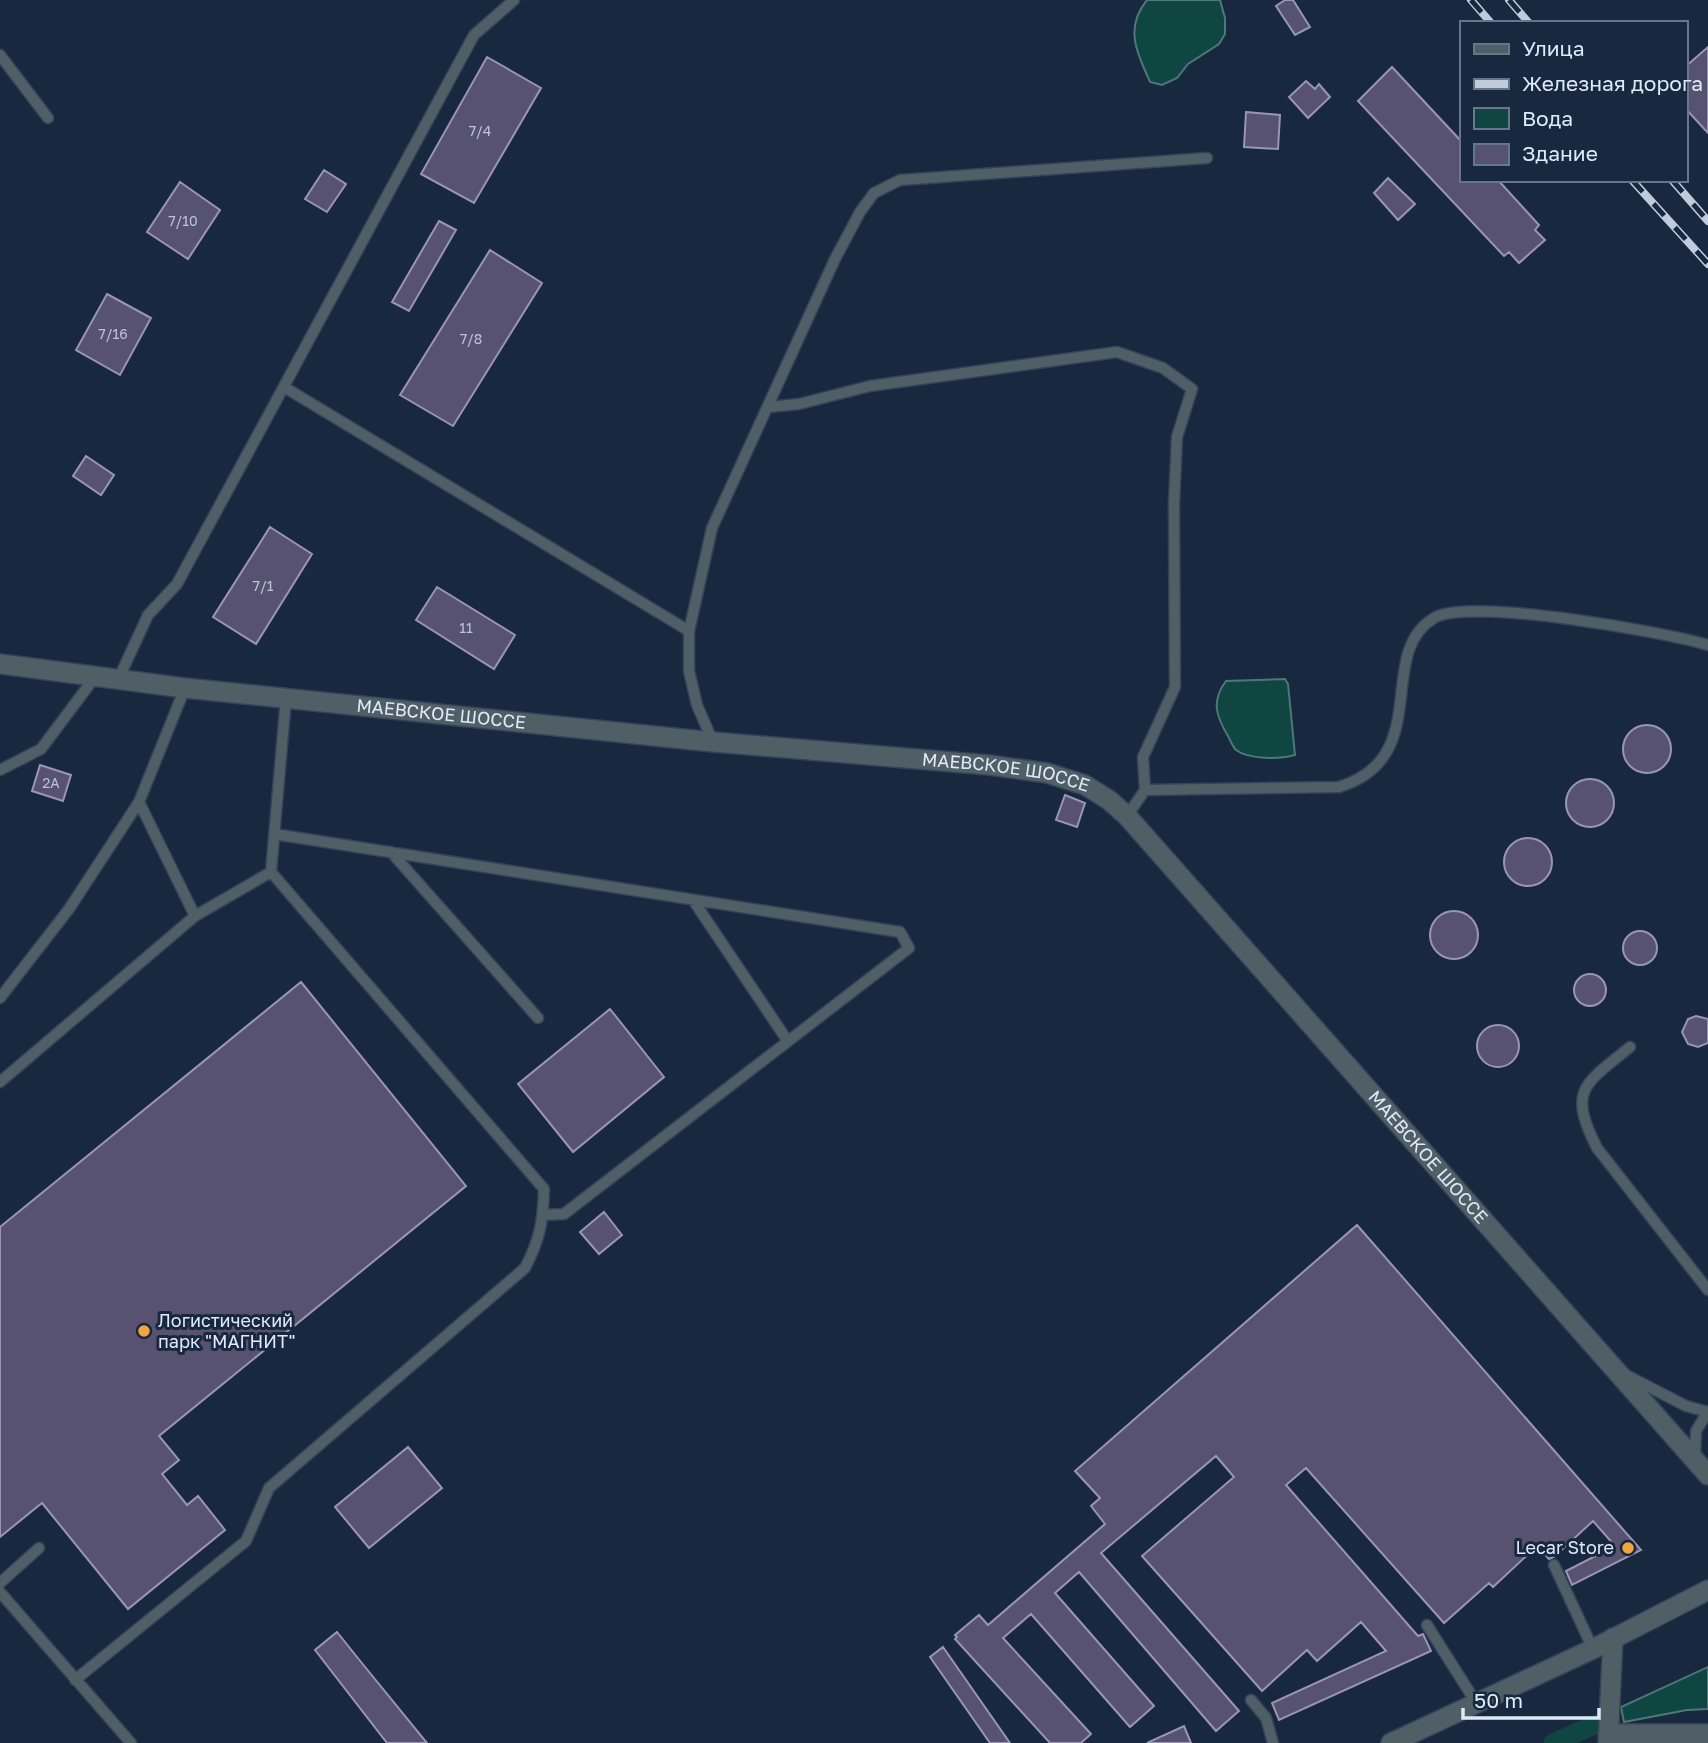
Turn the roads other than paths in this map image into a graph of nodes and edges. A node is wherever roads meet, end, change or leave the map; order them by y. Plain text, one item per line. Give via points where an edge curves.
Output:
1 (514, 0) edge
2 (0, 55) edge
3 (48, 118) dead end
4 (1207, 158) dead end
5 (284, 387) junction
6 (769, 407) junction
7 (689, 631) junction
8 (1708, 645) edge
9 (0, 664) edge
10 (95, 677) junction
11 (118, 680) junction
12 (185, 688) junction
13 (286, 698) junction
14 (713, 742) junction
15 (0, 771) edge
16 (1145, 790) junction
17 (139, 802) junction
18 (1127, 816) junction
19 (274, 834) junction
20 (391, 852) junction
21 (271, 872) junction
22 (693, 900) junction
23 (195, 916) junction
24 (0, 998) edge
25 (538, 1018) dead end
26 (787, 1040) junction
27 (1630, 1047) dead end
28 (0, 1082) edge
29 (543, 1215) junction
30 (1708, 1290) edge
31 (1613, 1368) junction
32 (1708, 1413) edge
33 (1702, 1467) edge
34 (39, 1548) dead end
35 (1554, 1565) dead end
36 (0, 1583) edge
37 (1708, 1590) edge
38 (0, 1592) edge
39 (1427, 1625) dead end
40 (1613, 1638) junction
41 (1593, 1649) junction
42 (75, 1679) junction
43 (1251, 1700) dead end
44 (1476, 1704) junction
45 (1708, 1734) edge
46 (1608, 1739) edge
47 (131, 1743) edge
48 (1273, 1743) edge
49 (1391, 1743) edge

1 - 5 lane via 474,36
2 - 3 lane
4 - 6 lane via 900,180 874,193 835,259
5 - 7 lane
5 - 11 lane via 177,584 148,615
6 - 7 lane via 712,528
6 - 16 lane via 870,386 1117,352 1163,368 1192,389 1177,437 1175,687 1143,757
7 - 14 lane via 689,671
8 - 16 lane via 1618,626 1531,615 1473,612 1435,617 1411,642 1390,748 1358,782 1339,787
9 - 10 street, МАЕВСКОЕ ШОССЕ
10 - 11 street, МАЕВСКОЕ ШОССЕ
10 - 15 lane via 41,749
11 - 12 street, МАЕВСКОЕ ШОССЕ
12 - 13 street, МАЕВСКОЕ ШОССЕ
12 - 17 lane
13 - 14 street, МАЕВСКОЕ ШОССЕ
13 - 19 lane
14 - 18 street, МАЕВСКОЕ ШОССЕ via 1047,773 1085,785
16 - 18 lane
17 - 23 lane
17 - 24 lane via 69,909
18 - 31 street, МАЕВСКОЕ ШОССЕ
19 - 20 lane
19 - 21 lane
20 - 22 lane
20 - 25 lane
21 - 23 lane
21 - 29 lane via 544,1189
22 - 26 lane
22 - 26 lane via 900,932 909,948
23 - 28 lane
26 - 29 lane via 564,1214
27 - 30 lane via 1588,1082 1583,1094 1584,1122 1597,1148
29 - 42 lane via 538,1243 525,1268 269,1488 246,1541
31 - 32 lane
31 - 33 street, МАЕВСКОЕ ШОССЕ
32 - 33 lane via 1696,1431
34 - 36 lane
35 - 41 lane
37 - 40 street
38 - 42 lane
39 - 44 lane
40 - 41 street
40 - 46 street
41 - 44 street
42 - 47 lane
43 - 48 lane via 1266,1718
44 - 49 street
45 - 46 street

